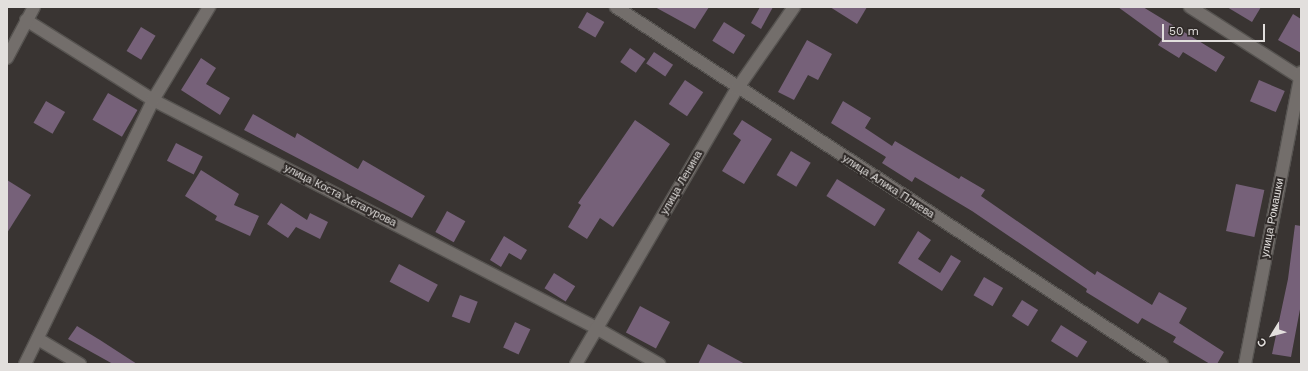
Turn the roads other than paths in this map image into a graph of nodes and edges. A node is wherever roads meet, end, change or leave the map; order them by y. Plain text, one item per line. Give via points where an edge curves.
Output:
1 (34, 7) edge
2 (209, 7) edge
3 (616, 7) edge
4 (794, 7) edge
5 (1190, 7) edge
6 (26, 20) junction
7 (7, 58) edge
8 (1300, 76) edge
9 (737, 89) junction
10 (153, 100) junction
11 (596, 328) junction
12 (38, 339) junction
13 (25, 364) edge
14 (80, 364) edge
15 (576, 364) edge
16 (659, 364) edge
17 (1162, 364) edge
18 (1245, 364) edge

1 - 6 street
2 - 10 street
3 - 9 street, улица Алика Плиева
4 - 9 street, улица Ленина
5 - 8 street
6 - 7 street
6 - 10 street, улица Коста Хетагурова
8 - 18 street, улица Ромашки
9 - 11 street, улица Ленина
9 - 17 street, улица Алика Плиева
10 - 11 street, улица Коста Хетагурова
10 - 12 street
11 - 15 street, улица Ленина
11 - 16 street, улица Коста Хетагурова
12 - 13 street
12 - 14 street

